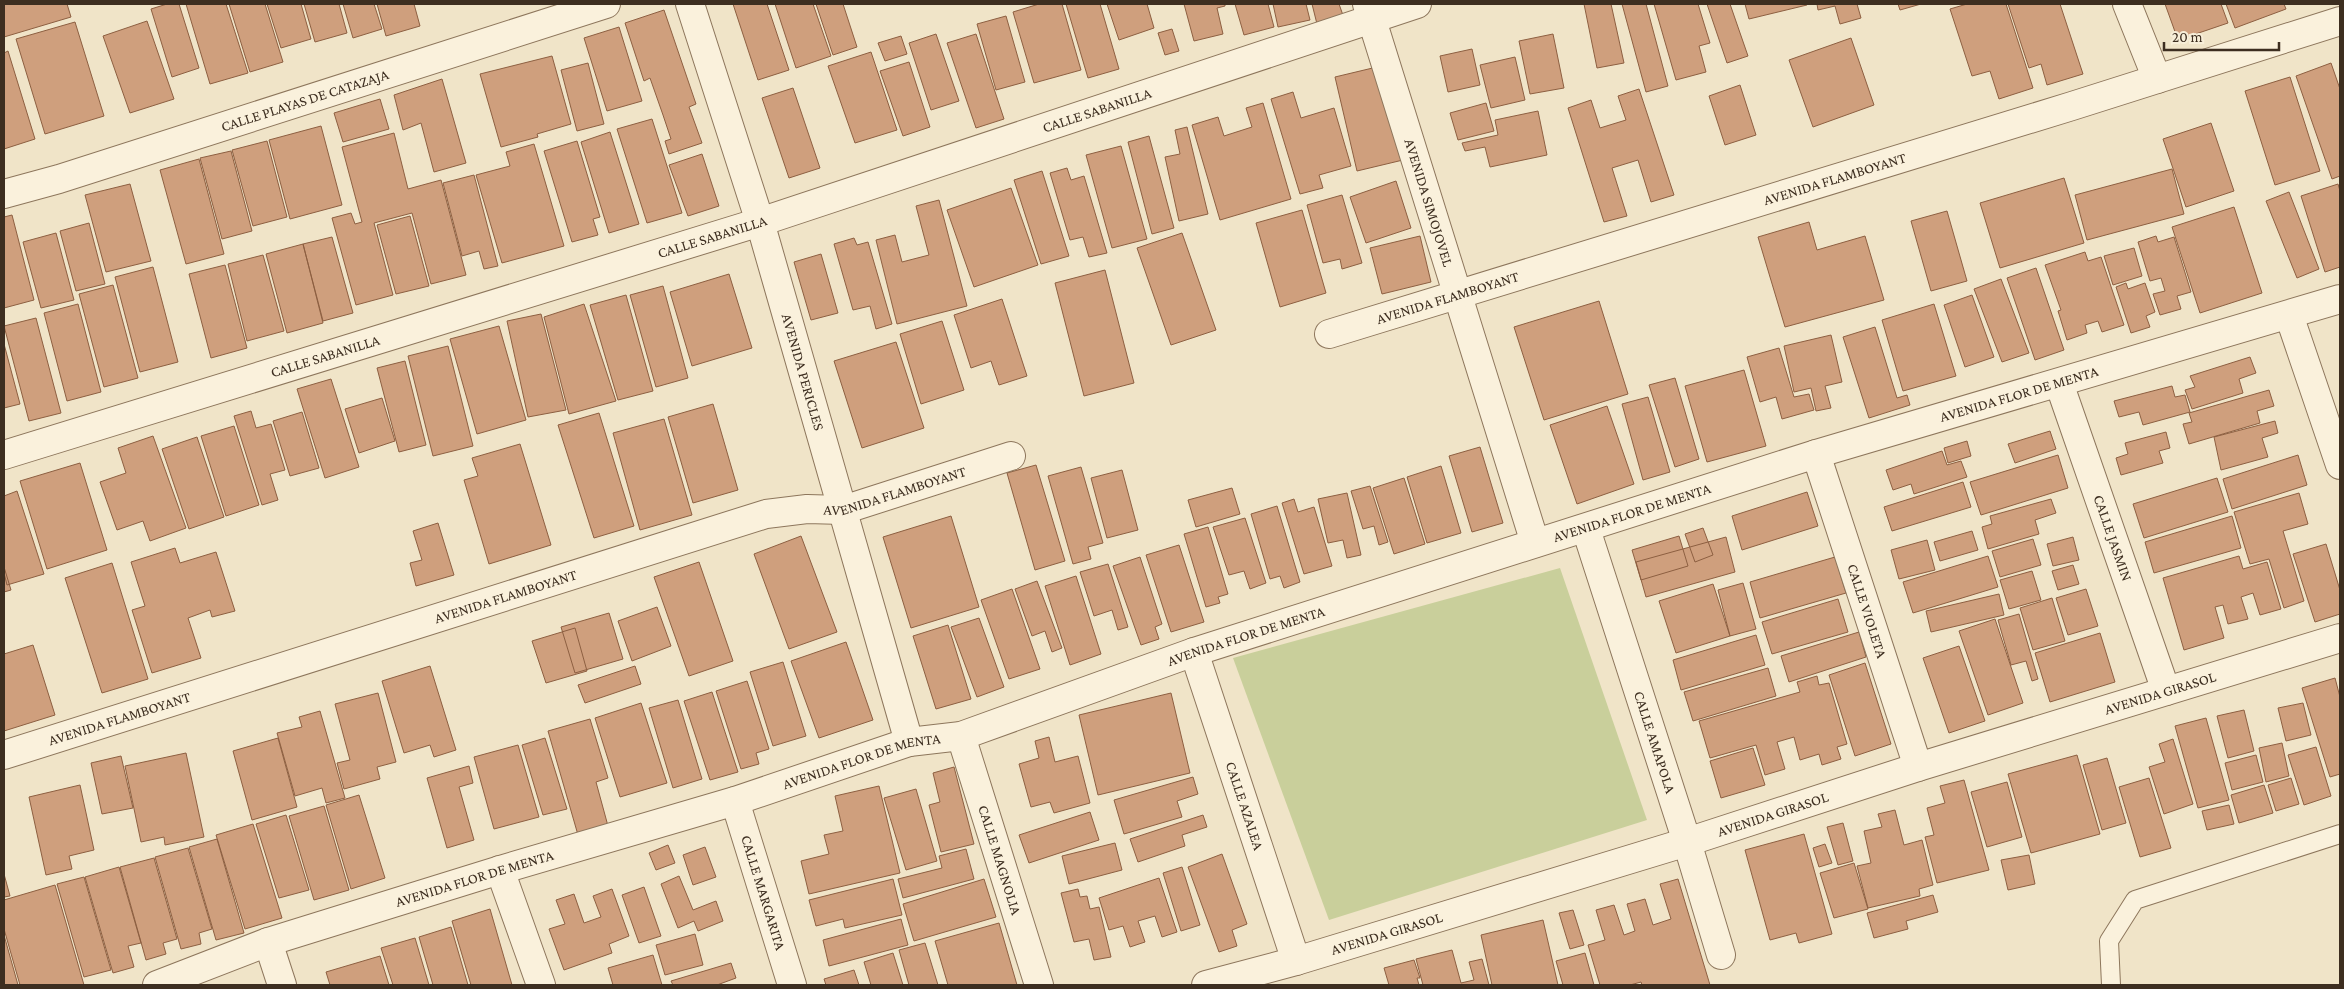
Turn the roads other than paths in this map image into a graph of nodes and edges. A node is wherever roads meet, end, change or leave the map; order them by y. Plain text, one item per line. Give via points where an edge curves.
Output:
1 (606, 4) edge
2 (690, 4) edge
3 (1417, 4) edge
4 (2128, 4) edge
5 (1369, 11) edge
6 (2340, 21) edge
7 (2157, 79) junction
8 (4, 194) edge
9 (760, 222) junction
10 (1459, 294) junction
11 (2340, 299) edge
12 (2290, 314) junction
13 (1329, 334) dead end
14 (2059, 383) junction
15 (1816, 454) junction
16 (4, 455) edge
17 (1012, 456) dead end
18 (2340, 465) edge
19 (843, 510) junction
20 (1586, 529) junction
21 (1535, 543) junction
22 (2340, 638) edge
23 (1194, 652) junction
24 (2166, 691) junction
25 (961, 736) junction
26 (909, 742) junction
27 (4, 755) edge
28 (1918, 767) junction
29 (735, 801) junction
30 (2340, 834) edge
31 (1687, 842) junction
32 (500, 870) junction
33 (268, 942) junction
34 (1721, 955) dead end
35 (1296, 961) junction
36 (157, 985) edge
37 (282, 985) edge
38 (541, 985) edge
39 (792, 985) edge
40 (1039, 985) edge
41 (1206, 985) edge
42 (2111, 985) edge

1 - 8 street, CALLE PLAYAS DE CATAZAJA via 59,180
2 - 9 street, AVENIDA PERICLES
3 - 5 street, CALLE SABANILLA
4 - 7 street
5 - 9 street, CALLE SABANILLA
5 - 10 street, AVENIDA SIMOJOVEL
6 - 7 street, AVENIDA FLAMBOYANT
7 - 10 street, AVENIDA FLAMBOYANT
9 - 16 street, CALLE SABANILLA
9 - 19 street, AVENIDA PERICLES
10 - 13 street, AVENIDA FLAMBOYANT
10 - 21 street, AVENIDA SIMOJOVEL
11 - 12 street, AVENIDA FLOR DE MENTA
12 - 14 street, AVENIDA FLOR DE MENTA
12 - 18 street
14 - 15 street, AVENIDA FLOR DE MENTA
14 - 24 street, CALLE JASMIN
15 - 20 street, AVENIDA FLOR DE MENTA
15 - 28 street, CALLE VIOLETA
17 - 19 street, AVENIDA FLAMBOYANT
19 - 26 street, AVENIDA PERICLES
19 - 27 street, AVENIDA FLAMBOYANT via 807,508 766,514
20 - 21 street, AVENIDA FLOR DE MENTA
20 - 31 street, CALLE AMAPOLA
21 - 23 street, AVENIDA FLOR DE MENTA
22 - 24 street, AVENIDA GIRASOL
23 - 25 street, AVENIDA FLOR DE MENTA
23 - 35 street, CALLE AZALEA
24 - 28 street, AVENIDA GIRASOL
25 - 26 street, AVENIDA FLOR DE MENTA
25 - 40 street, CALLE MAGNOLIA
26 - 29 street, AVENIDA FLOR DE MENTA
28 - 31 street, AVENIDA GIRASOL
29 - 32 street, AVENIDA FLOR DE MENTA
29 - 39 street, CALLE MARGARITA
30 - 42 lane via 2135,900 2109,941
31 - 34 street, CALLE AMAPOLA
31 - 35 street, AVENIDA GIRASOL
32 - 33 street, AVENIDA FLOR DE MENTA
32 - 38 street
33 - 36 street, AVENIDA FLOR DE MENTA
33 - 37 street
35 - 41 street, AVENIDA GIRASOL

